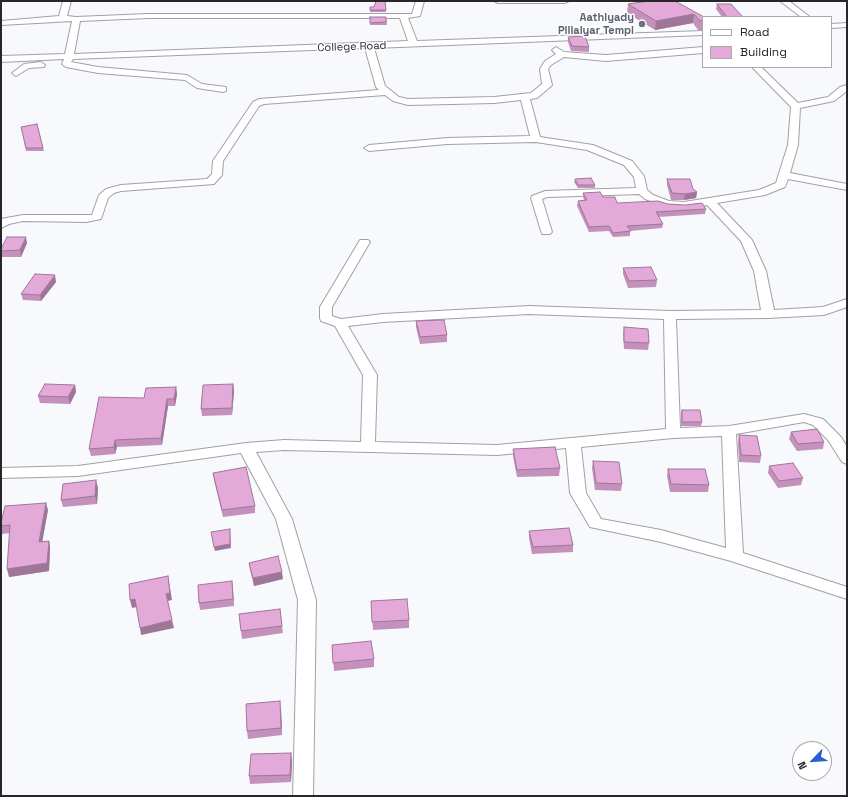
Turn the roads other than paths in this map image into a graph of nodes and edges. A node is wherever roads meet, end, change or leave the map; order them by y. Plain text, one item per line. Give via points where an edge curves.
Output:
1 (67, 1) edge
2 (420, 1) edge
3 (498, 1) edge
4 (565, 1) edge
5 (784, 1) edge
6 (403, 16) junction
7 (805, 16) edge
8 (62, 18) junction
9 (76, 19) junction
10 (1, 23) edge
11 (847, 25) edge
12 (832, 26) edge
13 (702, 33) edge
14 (482, 42) junction
15 (414, 45) junction
16 (369, 46) junction
17 (702, 50) edge
18 (562, 54) junction
19 (1, 59) edge
20 (67, 60) junction
21 (757, 68) edge
22 (16, 73) dead end
23 (847, 88) edge
24 (223, 89) dead end
25 (386, 92) junction
26 (525, 99) junction
27 (796, 106) junction
28 (536, 139) junction
29 (369, 148) dead end
30 (784, 175) junction
31 (847, 187) edge
32 (642, 190) junction
33 (709, 201) junction
34 (1, 225) edge
35 (546, 232) dead end
36 (364, 242) dead end
37 (847, 303) edge
38 (768, 314) junction
39 (670, 315) junction
40 (340, 323) junction
41 (729, 431) junction
42 (672, 433) junction
43 (573, 444) junction
44 (368, 447) junction
45 (246, 448) junction
46 (847, 459) edge
47 (1, 474) edge
48 (735, 556) junction
49 (847, 593) edge
50 (303, 796) edge

1 - 8 street
2 - 6 street via 417,15
3 - 4 street
5 - 7 street
6 - 9 street via 148,16
6 - 15 street
8 - 9 street
8 - 10 street
9 - 20 street
11 - 12 street
13 - 14 street, College Road
14 - 15 street, College Road
14 - 18 street via 545,46
15 - 16 street, College Road
16 - 20 street, College Road
16 - 25 street via 381,87
17 - 18 street via 606,58
18 - 26 street via 548,63 544,69 547,85 534,96
19 - 20 street, College Road
20 - 22 street via 27,66
20 - 24 street via 98,70 187,78 200,86
21 - 27 street
23 - 27 street via 831,99
25 - 26 street via 396,99 408,102
25 - 34 street via 262,101 256,104 218,162 217,175 210,182 121,188 110,191 103,197 97,216 86,219 23,218 5,221
26 - 28 street
27 - 30 street via 793,145
28 - 29 street via 447,141
28 - 32 street via 589,147 628,163 639,176
30 - 31 street
30 - 33 street via 782,185 776,188 761,193
32 - 33 street via 649,197 667,204 684,205
32 - 35 street via 545,194 536,198
33 - 38 street via 746,240 760,271
36 - 40 street via 326,307 326,318
37 - 38 street via 824,311
38 - 39 street
39 - 40 street via 529,310 383,318
39 - 42 street
40 - 44 street via 370,375
41 - 42 street
41 - 46 street via 804,418 818,422 834,437
41 - 48 street
42 - 43 street
43 - 44 street via 497,450
43 - 48 street via 578,493 596,523 661,536
44 - 45 street via 284,445
45 - 47 street via 78,471
45 - 50 street via 284,520 307,600
48 - 49 street

